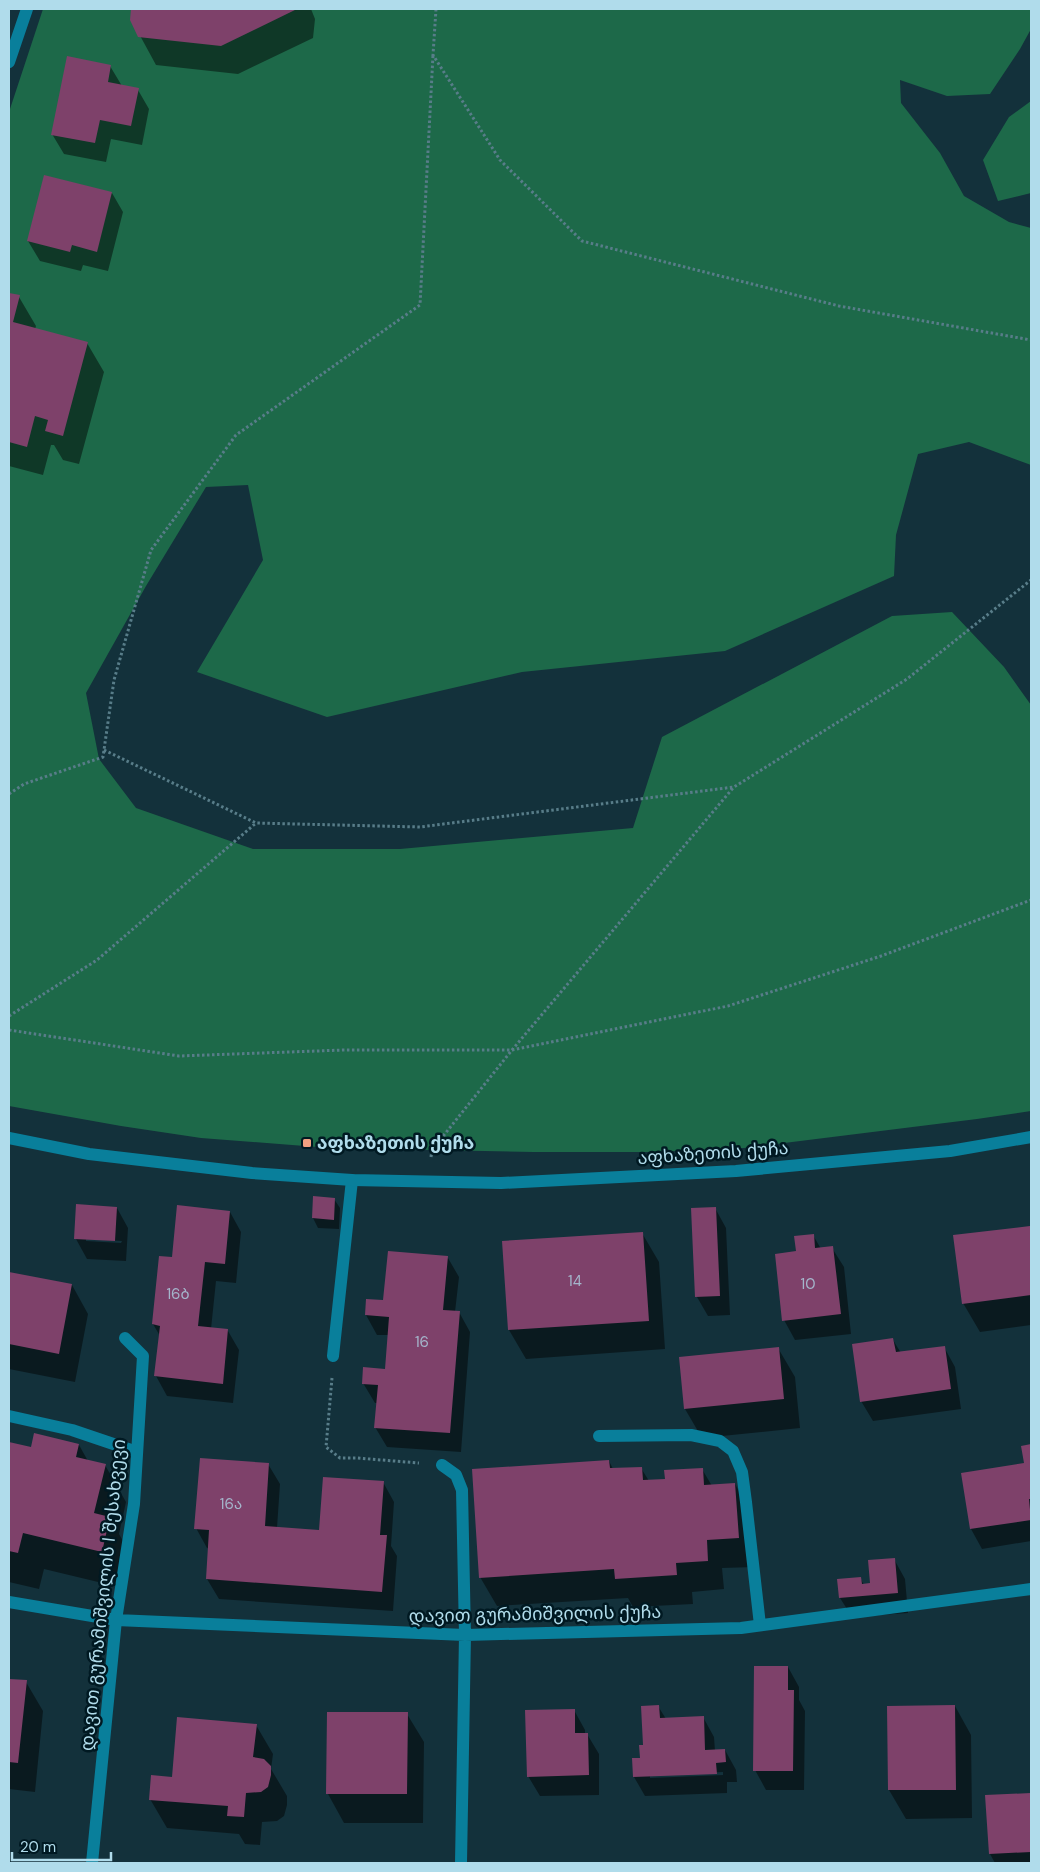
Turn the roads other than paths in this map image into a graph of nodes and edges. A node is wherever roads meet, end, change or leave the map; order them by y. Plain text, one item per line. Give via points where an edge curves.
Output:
1 (27, 9) edge
2 (9, 62) edge
3 (1031, 1137) edge
4 (9, 1138) edge
5 (352, 1180) junction
6 (125, 1338) dead end
7 (334, 1356) dead end
8 (9, 1416) edge
9 (600, 1436) dead end
10 (137, 1452) junction
11 (442, 1464) road end
12 (1031, 1589) edge
13 (9, 1602) edge
14 (116, 1620) junction
15 (760, 1626) junction
16 (465, 1635) junction
17 (92, 1863) edge
18 (461, 1863) edge

1 - 2 street
3 - 5 street, აფხაზეთის ქუჩა via 950,1151 736,1171 502,1183
4 - 5 street, აფხაზეთის ქუჩა via 89,1154 252,1173
5 - 7 street
6 - 10 street, დავით გურამიშვილის I შესახვევი via 143,1356
8 - 10 street via 72,1430
9 - 15 street via 691,1435 720,1441 733,1451 742,1472
10 - 14 street, დავით გურამიშვილის I შესახვევი via 134,1504
11 - 16 street via 456,1475 462,1490
12 - 15 street, დავით გურამიშვილის ქუჩა
13 - 14 street, დავით გურამიშვილის ქუჩა
14 - 16 street, დავით გურამიშვილის ქუჩა
14 - 17 street, დავით გურამიშვილის I შესახვევი
15 - 16 street, დავით გურამიშვილის ქუჩა
16 - 18 street

